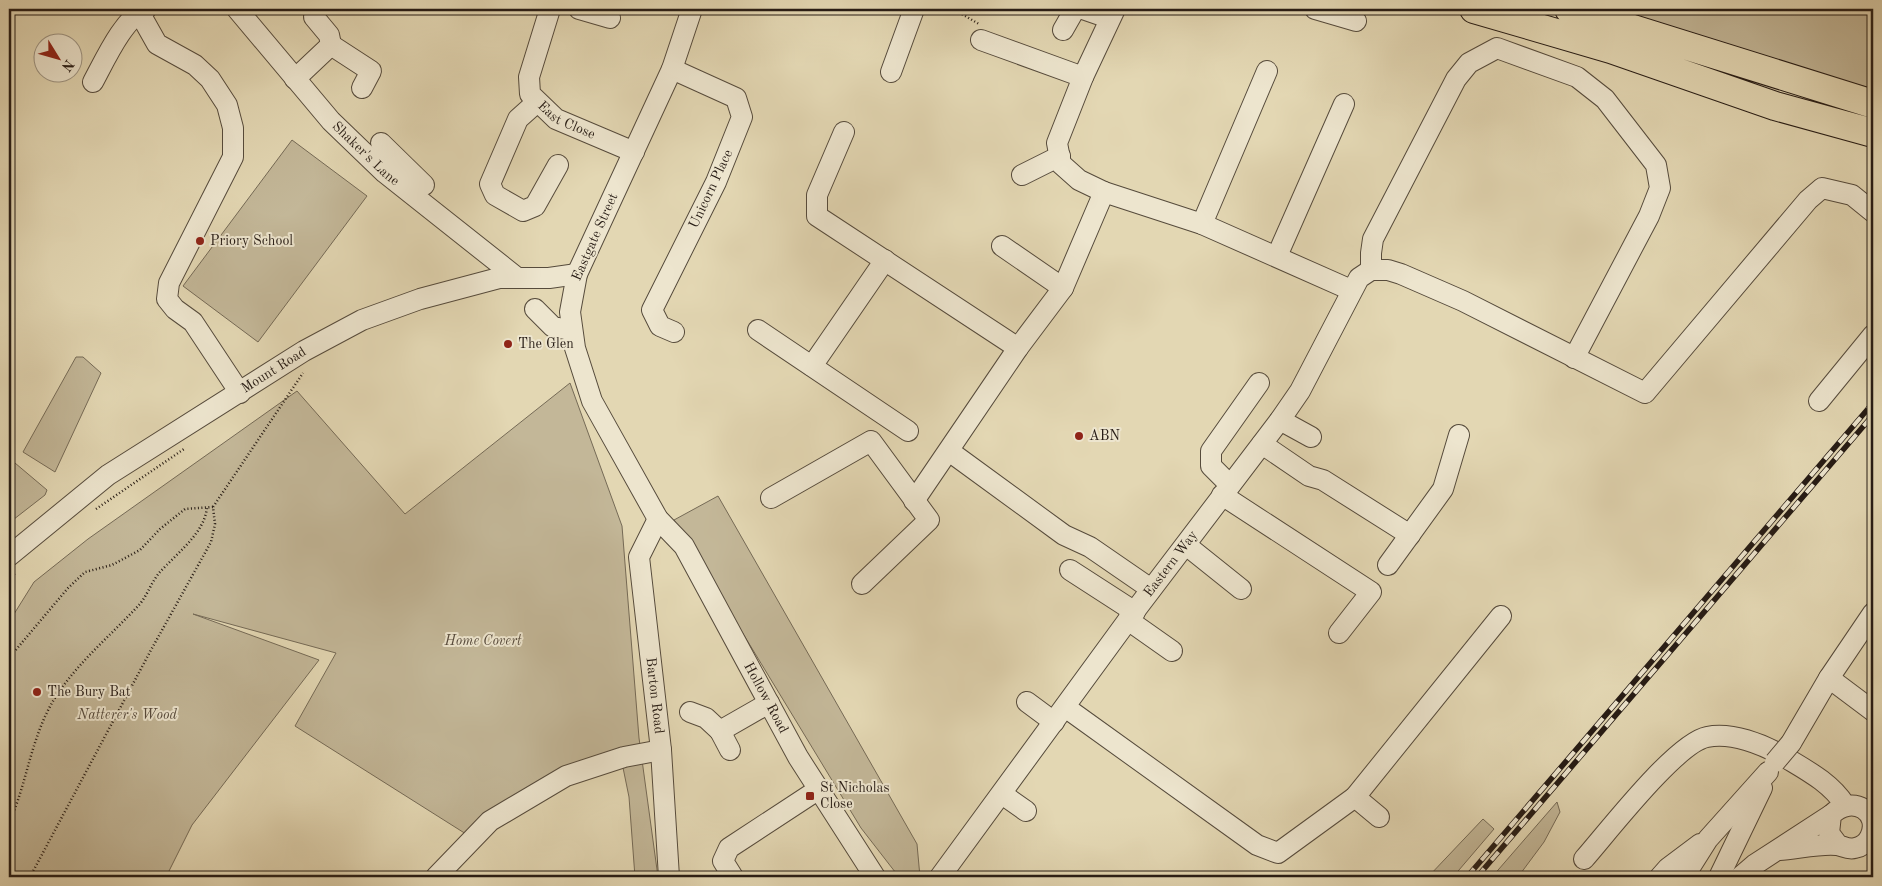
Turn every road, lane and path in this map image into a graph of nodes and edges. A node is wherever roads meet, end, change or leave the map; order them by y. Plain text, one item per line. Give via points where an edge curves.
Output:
1 (237, 9) edge
2 (550, 9) edge
3 (579, 9) edge
4 (692, 9) edge
5 (914, 9) edge
6 (1075, 9) edge
7 (1083, 9) edge
8 (1315, 9) edge
9 (1474, 9) edge
10 (1569, 9) edge
11 (143, 10) edge
12 (1112, 13) edge
13 (314, 17) dead end
14 (610, 18) dead end
15 (1356, 21) dead end
16 (1063, 30) dead end
17 (981, 40) dead end
18 (330, 45) junction
19 (672, 69) junction
20 (891, 72) dead end
21 (1267, 72) dead end
22 (1083, 77) junction
23 (294, 79) junction
24 (92, 82) dead end
25 (362, 88) dead end
26 (536, 102) junction
27 (1344, 104) dead end
28 (1873, 104) edge
29 (844, 132) dead end
30 (1873, 134) edge
31 (381, 143) dead end
32 (634, 152) junction
33 (1060, 156) junction
34 (558, 165) dead end
35 (391, 166) junction
36 (1022, 175) dead end
37 (424, 185) dead end
38 (1104, 192) junction
39 (1873, 212) edge
40 (1202, 224) junction
41 (1002, 246) dead end
42 (1277, 256) junction
43 (885, 260) junction
44 (1371, 270) junction
45 (576, 274) junction
46 (515, 276) junction
47 (1063, 288) junction
48 (1351, 290) junction
49 (535, 309) dead end
50 (571, 330) junction
51 (758, 330) dead end
52 (674, 332) dead end
53 (1873, 335) edge
54 (1018, 348) junction
55 (1574, 358) junction
56 (309, 366) dead end
57 (812, 366) junction
58 (303, 373) junction
59 (296, 377) dead end
60 (1259, 383) dead end
61 (240, 393) junction
62 (1820, 401) dead end
63 (1280, 420) junction
64 (908, 431) dead end
65 (1459, 435) dead end
66 (1311, 438) dead end
67 (1262, 444) junction
68 (186, 448) dead end
69 (948, 451) junction
70 (1226, 490) junction
71 (771, 498) dead end
72 (914, 502) junction
73 (207, 507) junction
74 (214, 507) junction
75 (90, 513) dead end
76 (658, 520) junction
77 (1410, 535) junction
78 (1186, 545) junction
79 (12, 564) edge
80 (1388, 565) dead end
81 (1070, 570) dead end
82 (9, 579) edge
83 (862, 584) dead end
84 (1151, 589) junction
85 (1241, 589) dead end
86 (1873, 613) edge
87 (1131, 616) junction
88 (1501, 616) dead end
89 (1339, 634) dead end
90 (1172, 651) dead end
91 (9, 658) edge
92 (1829, 678) junction
93 (1027, 702) dead end
94 (769, 703) junction
95 (1873, 710) edge
96 (690, 712) dead end
97 (1060, 715) junction
98 (720, 732) junction
99 (661, 750) junction
100 (730, 750) dead end
101 (1771, 767) junction
102 (819, 789) junction
103 (1002, 794) junction
104 (1355, 798) junction
105 (1838, 810) junction
106 (1026, 811) dead end
107 (1379, 817) dead end
108 (1873, 822) edge
109 (9, 823) edge
110 (1708, 839) junction
111 (1838, 845) junction
112 (1779, 850) junction
113 (1584, 859) dead end
114 (30, 877) edge
115 (436, 877) edge
116 (669, 877) edge
117 (733, 877) edge
118 (875, 877) edge
119 (940, 877) edge
120 (1660, 877) edge
121 (1684, 877) edge
122 (1718, 877) edge
123 (1740, 877) edge

1 - 23 street, Shaker's Lane
2 - 26 street, East Close via 529,77 530,94
3 - 14 street
4 - 19 street, Eastgate Street
5 - 20 street
6 - 16 street
7 - 12 street
8 - 15 street
9 - 30 highway via 1611,49 1775,106
10 - 28 highway
11 - 24 street via 112,46
11 - 61 street via 157,44 195,65 210,79 228,105 233,128 233,157 169,283 167,299 193,322
12 - 22 street
13 - 18 street via 329,35
17 - 22 street
18 - 23 street
18 - 25 street via 372,71
19 - 32 street, Eastgate Street
19 - 52 street, Unicorn Place via 736,98 742,117 716,182 652,310 660,326
21 - 40 street
22 - 33 street via 1057,143
23 - 35 street, Shaker's Lane via 332,121
26 - 32 street, East Close via 556,119
26 - 34 street via 518,119 490,184 495,195 523,211 535,206
27 - 42 street
29 - 43 street via 816,195 817,216
31 - 35 street
32 - 45 street, Eastgate Street
33 - 36 street
33 - 38 street via 1061,164 1080,180
35 - 37 street
35 - 46 street, Shaker's Lane
38 - 40 street
38 - 47 street
39 - 55 street via 1852,195 1822,188 1808,200 1645,393
40 - 42 street
41 - 47 street
42 - 48 street
43 - 54 street
43 - 57 street
44 - 48 street, Eastern Way via 1359,278
44 - 55 street via 1401,274 1464,301
44 - 55 street via 1373,239 1456,79 1469,63 1497,48 1577,77 1605,99 1656,165 1660,188 1649,216
45 - 46 street, Mount Road via 549,278
45 - 50 street, Eastgate Street via 570,312
46 - 61 street, Mount Road via 442,292 362,320 304,351
47 - 54 street
48 - 63 street, Eastern Way via 1300,390
49 - 50 street via 553,327
50 - 76 street, Eastgate Street via 592,401
51 - 57 street
53 - 62 street
54 - 69 street
56 - 58 path
57 - 64 street
58 - 59 path
58 - 74 path
60 - 70 street via 1211,451 1211,466
61 - 79 street, Mount Road via 108,475
63 - 66 street
63 - 67 street, Eastern Way
65 - 77 street via 1443,489
67 - 70 street, Eastern Way
67 - 77 street via 1309,476 1323,480
68 - 75 path
69 - 72 street
69 - 84 street via 1064,535 1090,546
70 - 78 street, Eastern Way
70 - 89 street via 1371,592
71 - 72 street via 871,441
72 - 83 street via 929,520
73 - 74 path
73 - 91 path via 185,509 140,550 112,566 86,572 68,588
73 - 109 path via 206,520 157,576 141,603 61,689 34,740
74 - 114 path via 211,542
76 - 94 street, Hollow Road via 684,546
76 - 99 street, Barton Road via 639,557
77 - 80 street
78 - 84 street, Eastern Way
78 - 85 street
79 - 82 path
81 - 87 street
84 - 87 street, Eastern Way
86 - 92 street
87 - 90 street
87 - 97 street, Eastern Way
88 - 104 street
92 - 95 street
92 - 101 street, bridge via 1791,743
93 - 97 street
94 - 98 street
94 - 102 street, Hollow Road
96 - 98 street via 706,718
97 - 103 street, Eastern Way
97 - 104 street via 1257,845 1278,853
98 - 100 street
99 - 115 street via 566,776 490,822
99 - 116 street, Barton Road
101 - 110 street
101 - 122 street
102 - 117 street via 728,848 723,861
102 - 118 street, Hollow Road
103 - 106 street
103 - 119 street, Eastern Way
104 - 107 street
105 - 108 street via 1853,804 1865,809
105 - 111 street via 1829,832
105 - 112 street
105 - 113 street via 1838,794 1819,777 1769,748 1739,738 1706,737 1676,754
108 - 111 street via 1871,835 1863,845 1850,849
110 - 120 street
110 - 121 street
111 - 112 street
112 - 123 street

